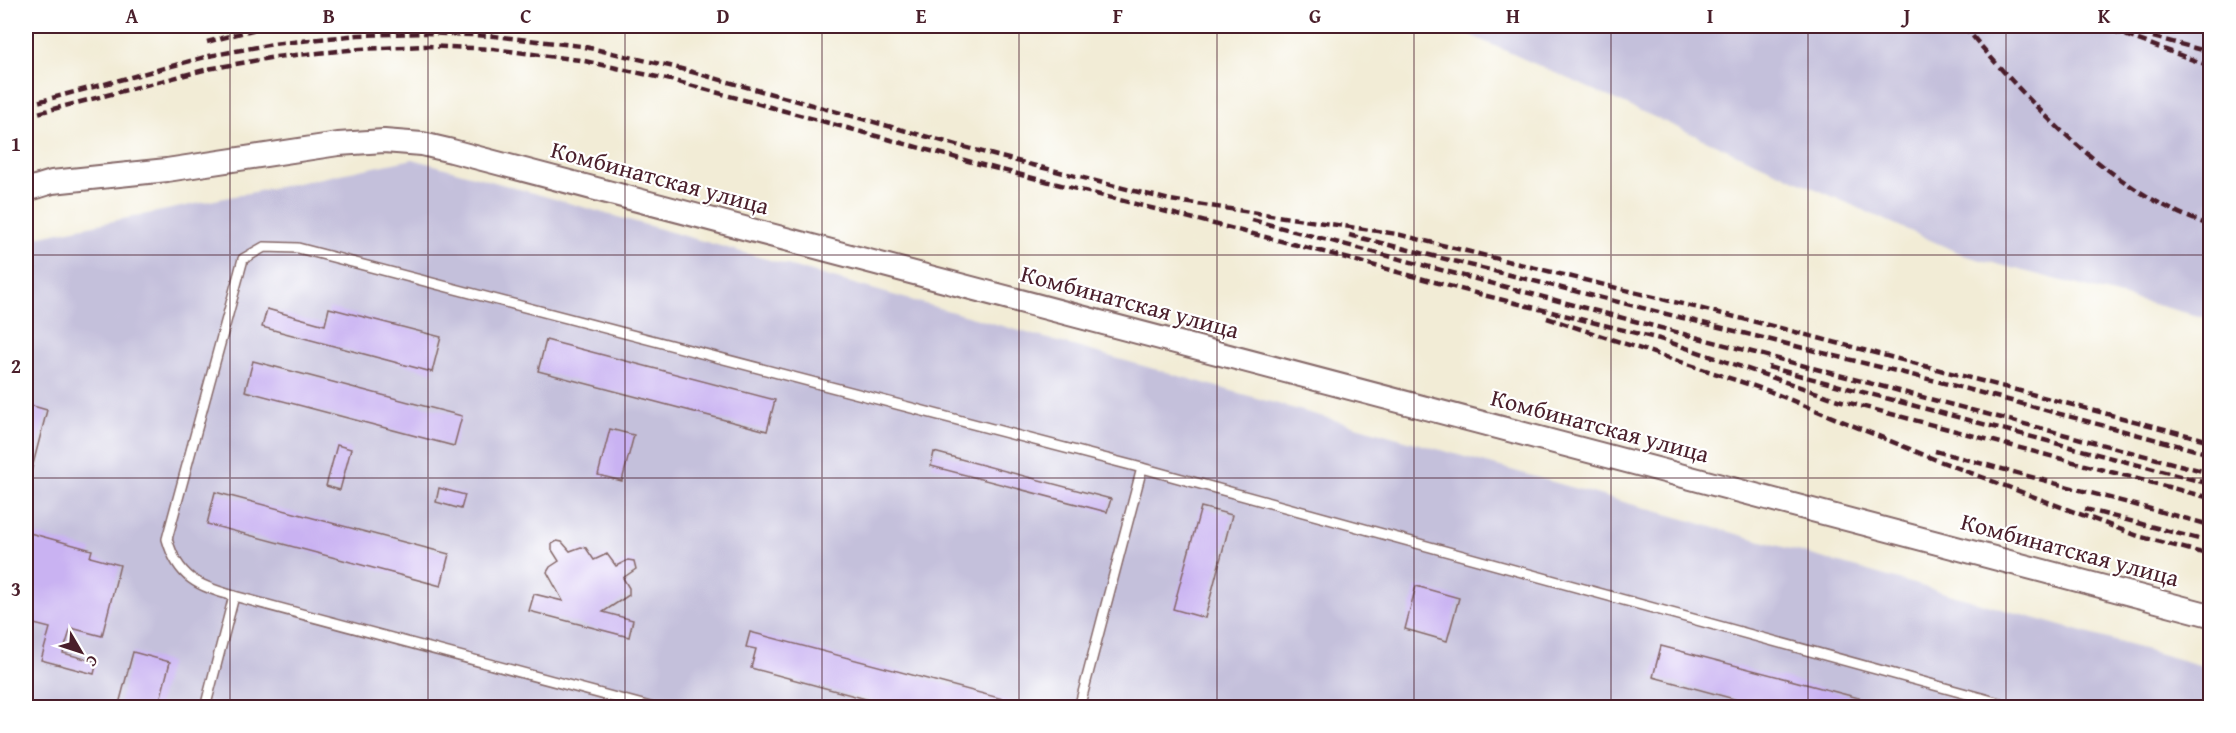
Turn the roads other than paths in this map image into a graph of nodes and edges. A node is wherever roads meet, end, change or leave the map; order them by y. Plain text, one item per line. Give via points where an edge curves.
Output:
1 (26, 190) edge
2 (1142, 468) junction
3 (234, 596) junction
4 (2211, 615) edge
5 (205, 708) edge
6 (654, 708) edge
7 (1079, 708) edge
8 (2018, 708) edge

1 - 4 street, Комбинатская улица via 52,182 167,170 338,144 422,144
2 - 3 lane via 298,248 264,247 243,259 167,539 170,552 184,573 203,587
2 - 7 lane
2 - 8 lane
3 - 5 lane
3 - 6 lane

